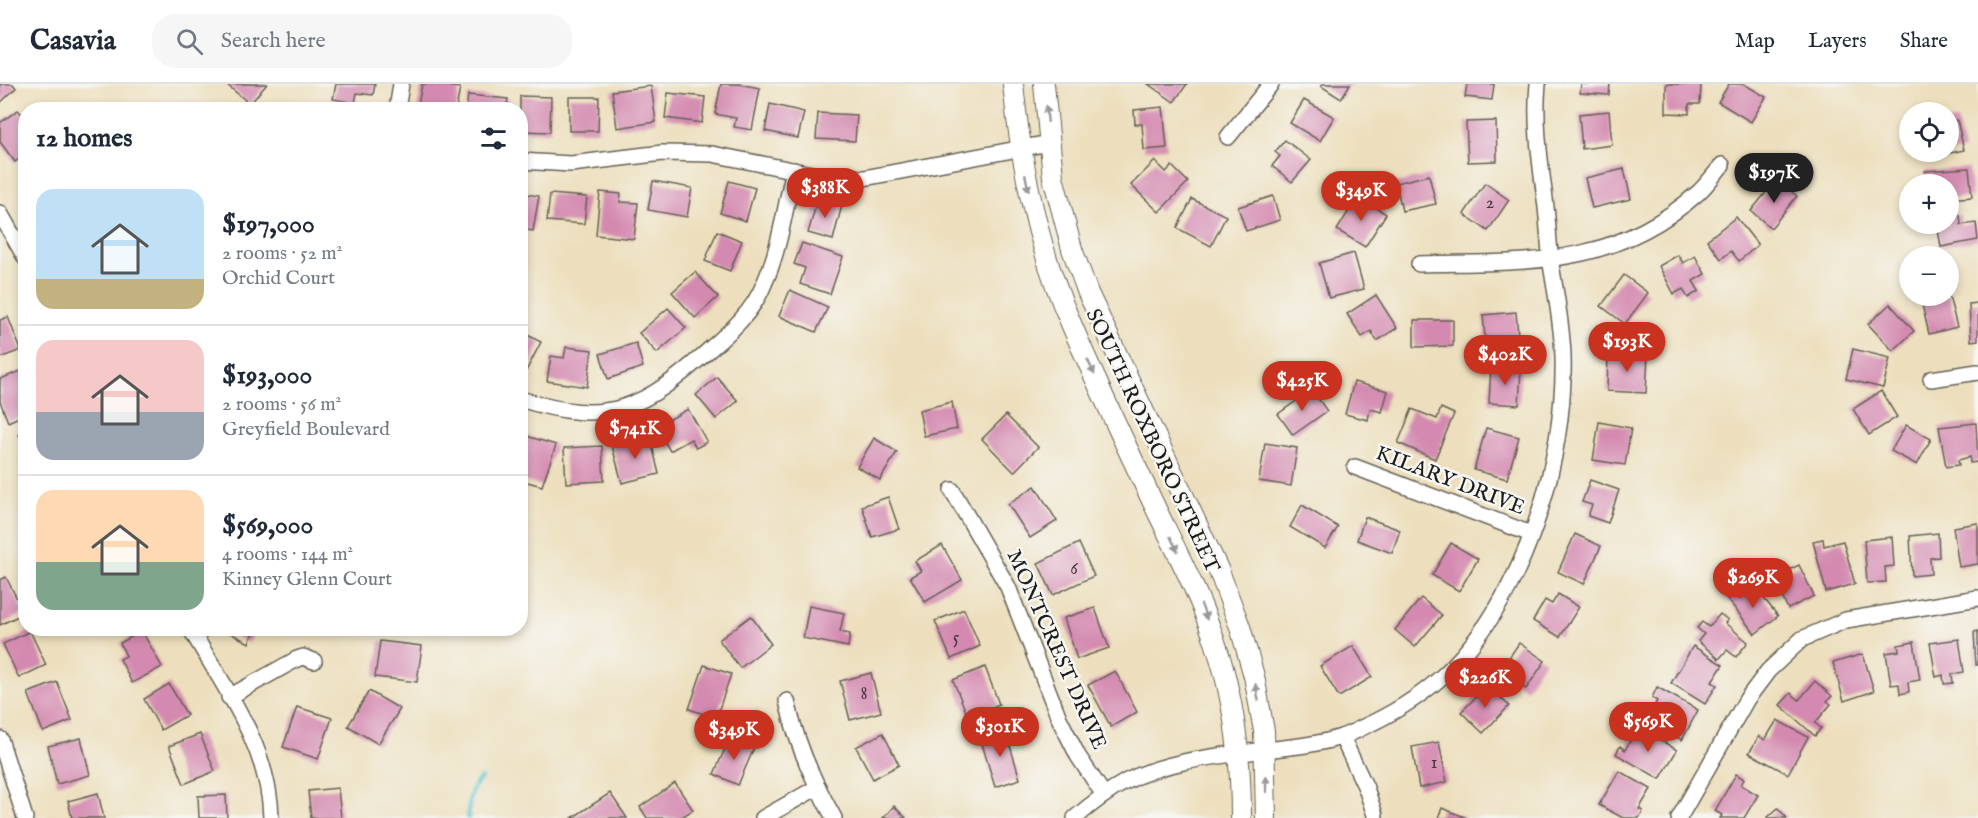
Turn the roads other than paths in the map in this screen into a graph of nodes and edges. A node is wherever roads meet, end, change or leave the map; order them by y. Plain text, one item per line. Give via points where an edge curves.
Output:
1 (402, 84) edge
2 (1013, 84) edge
3 (1044, 84) edge
4 (1271, 84) edge
5 (1538, 84) edge
6 (399, 102) edge
7 (1228, 137) dead end
8 (1049, 143) junction
9 (1020, 148) junction
10 (528, 161) edge
11 (1722, 165) dead end
12 (794, 170) junction
13 (0, 213) edge
14 (18, 245) edge
15 (1551, 260) junction
16 (1419, 264) dead end
17 (1978, 372) edge
18 (1931, 379) dead end
19 (528, 402) edge
20 (1355, 467) dead end
21 (952, 490) dead end
22 (1531, 534) junction
23 (1978, 598) edge
24 (195, 636) edge
25 (314, 661) dead end
26 (230, 698) junction
27 (787, 701) dead end
28 (1342, 737) junction
29 (0, 739) edge
30 (1265, 750) junction
31 (1238, 753) junction
32 (818, 787) junction
33 (1104, 795) junction
34 (1375, 815) dead end
35 (25, 818) edge
36 (271, 818) edge
37 (763, 818) edge
38 (834, 818) edge
39 (1075, 818) edge
40 (1242, 818) edge
41 (1266, 818) edge
42 (1679, 818) edge

1 - 6 street
2 - 9 street, SOUTH ROXBORO STREET
8 -> 3 street, SOUTH ROXBORO STREET
4 - 7 street
5 - 15 street via 1538,128
8 - 9 street
30 -> 8 street, SOUTH ROXBORO STREET via 1254,676 1240,627 1219,571 1088,293 1069,240
9 - 12 street via 864,178
9 -> 31 street, SOUTH ROXBORO STREET via 1041,242 1070,321 1190,577 1217,648 1232,704
10 - 12 street via 571,164 680,152 712,154
11 - 15 street via 1700,192 1657,224 1620,243
12 - 19 street via 773,260 758,298 735,327 680,376 654,395 607,411 554,410
13 - 14 street
15 - 16 street
15 - 22 street via 1562,331 1564,390 1557,450
17 - 18 street
20 - 22 street, KILARY DRIVE
21 - 33 street, MONTCREST DRIVE via 1008,587 1059,718
22 - 28 street via 1516,571 1487,622 1456,663 1395,712
23 - 42 street via 1846,620 1802,639 1768,671 1747,699
24 - 26 street
25 - 26 street via 297,659
26 - 36 street via 259,755
27 - 32 street
28 - 30 street
28 - 34 street
29 - 35 street
30 - 31 street
41 -> 30 street, SOUTH ROXBORO STREET
31 - 33 street via 1146,773
31 - 40 street, SOUTH ROXBORO STREET
32 - 37 street
32 - 38 street
33 - 39 street

